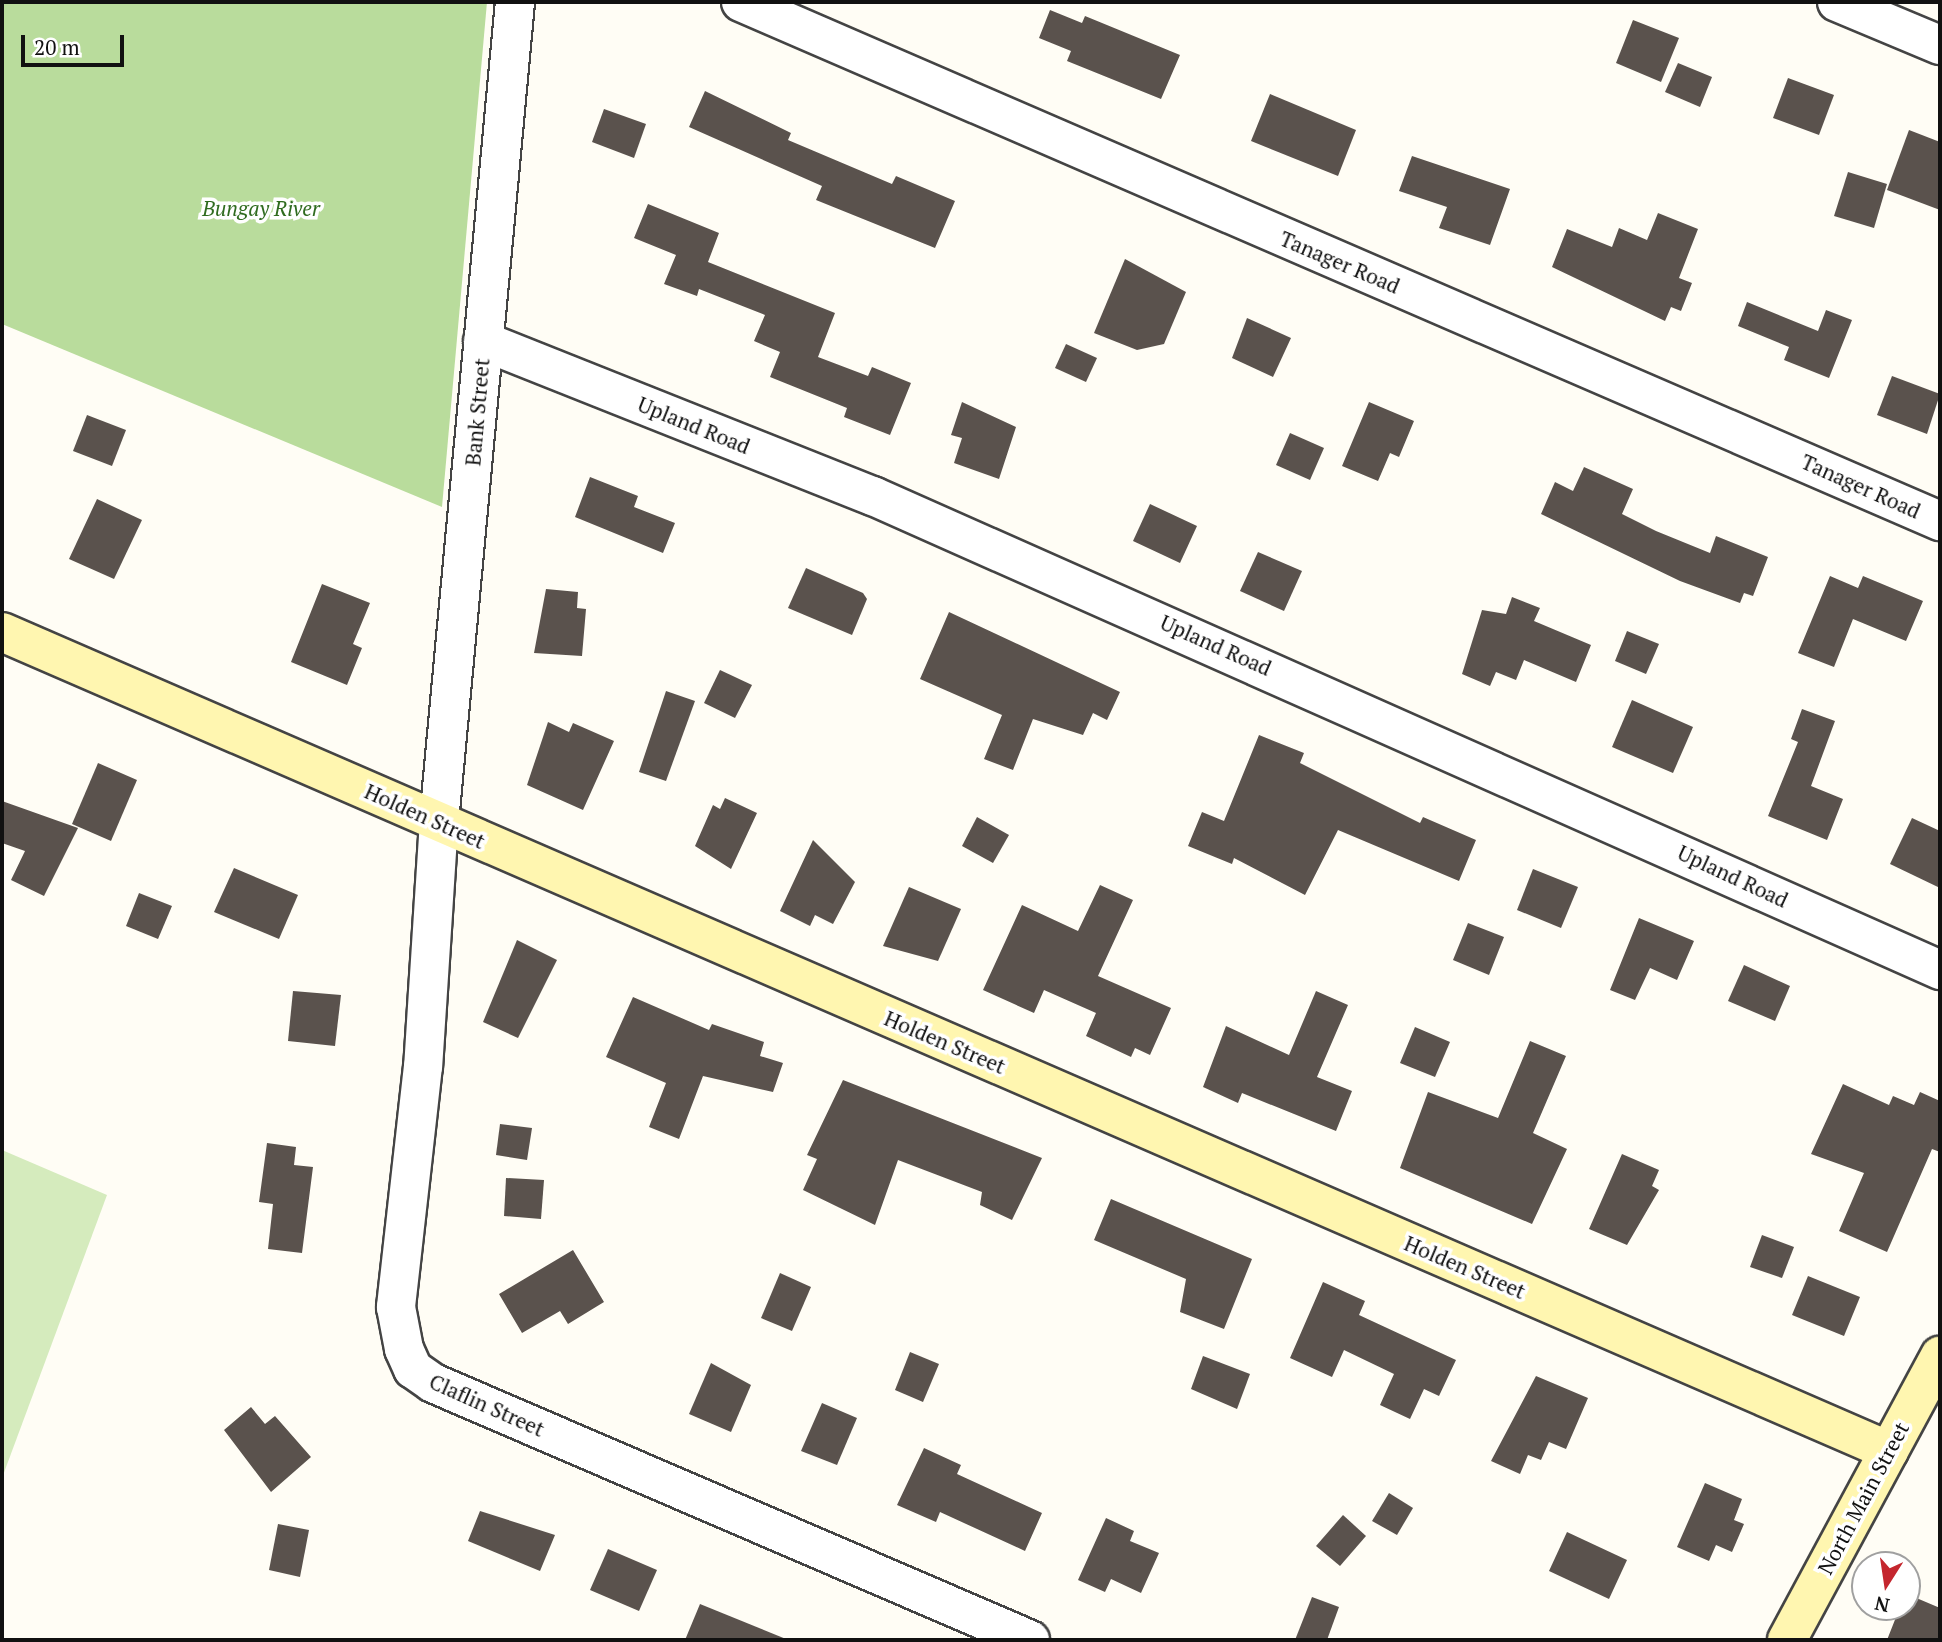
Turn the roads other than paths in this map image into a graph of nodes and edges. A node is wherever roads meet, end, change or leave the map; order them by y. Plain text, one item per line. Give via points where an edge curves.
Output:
1 (515, 2) edge
2 (741, 2) edge
3 (1837, 2) edge
4 (1940, 45) edge
5 (483, 341) junction
6 (1940, 521) edge
7 (2, 632) edge
8 (439, 821) junction
9 (1940, 970) edge
10 (1940, 1356) edge
11 (1889, 1451) junction
12 (1030, 1640) edge
13 (1787, 1640) edge

1 - 5 street, Bank Street
2 - 6 street, Tanager Road
3 - 4 street
5 - 8 street, Bank Street
5 - 9 street, Upland Road via 886,501
7 - 8 main road, Holden Street
8 - 11 main road, Holden Street
8 - 12 street, Claflin Street via 423,1066 396,1307 414,1370
10 - 11 main road, North Main Street
11 - 13 main road, North Main Street

